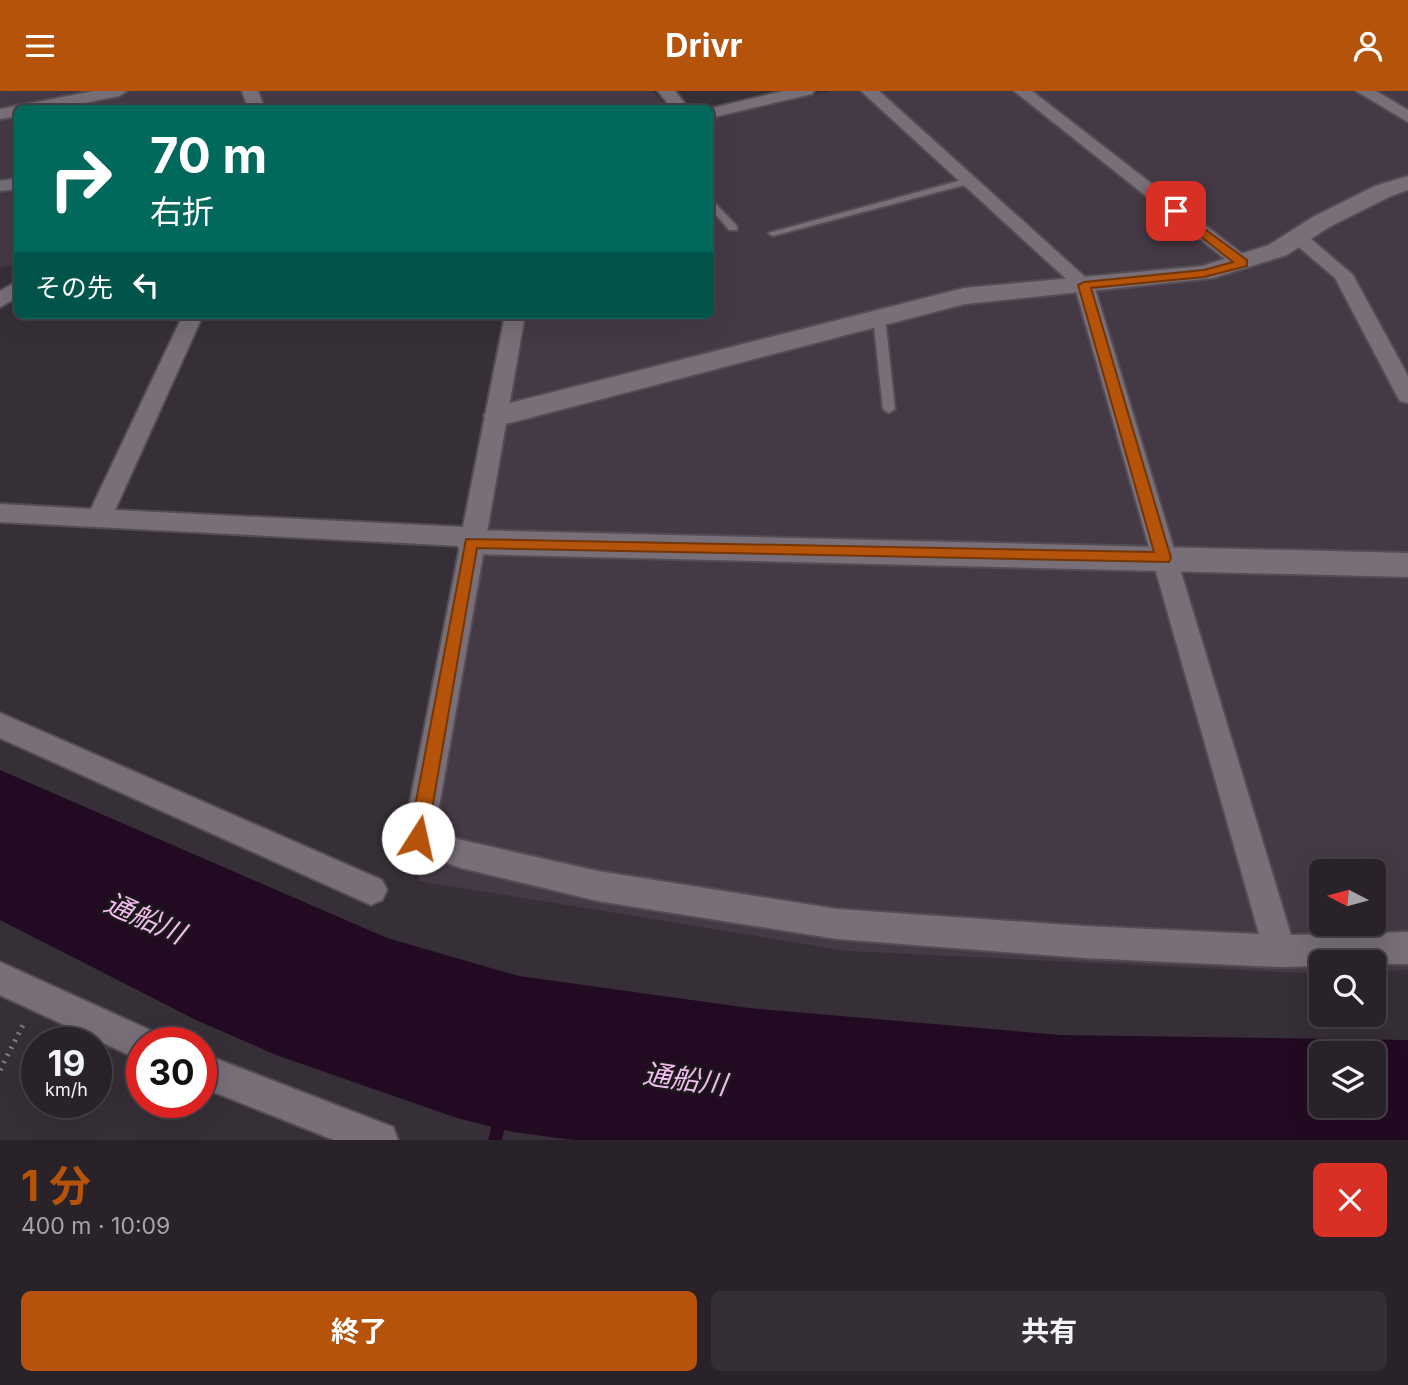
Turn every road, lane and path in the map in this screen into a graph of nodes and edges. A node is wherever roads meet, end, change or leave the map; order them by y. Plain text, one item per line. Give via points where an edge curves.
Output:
1 (119, 91) edge
2 (666, 91) edge
3 (806, 91) edge
4 (869, 91) edge
5 (1022, 91) edge
6 (1364, 91) edge
7 (48, 105) edge
8 (678, 105) edge
9 (714, 112) edge
10 (1408, 117) edge
11 (969, 181) junction
12 (1408, 183) edge
13 (714, 206) edge
14 (733, 228) dead end
15 (773, 233) dead end
16 (1297, 237) junction
17 (1242, 263) junction
18 (1084, 285) junction
19 (14, 290) edge
20 (0, 301) edge
21 (879, 317) junction
22 (191, 319) edge
23 (514, 319) edge
24 (1408, 396) edge
25 (889, 409) dead end
26 (498, 416) junction
27 (0, 513) edge
28 (99, 519) junction
29 (472, 540) junction
30 (1164, 558) junction
31 (1408, 565) edge
32 (0, 725) edge
33 (371, 890) dead end
34 (1408, 948) edge
35 (1280, 951) junction
36 (0, 978) edge
37 (37, 997) junction
38 (126, 1037) edge
39 (0, 1070) edge
40 (217, 1076) edge
41 (380, 1140) edge

1 - 7 street
2 - 8 street
3 - 9 street
4 - 11 street
5 - 17 street
6 - 10 street
11 - 15 lane
11 - 18 street
12 - 16 street via 1383,191
13 - 14 lane
16 - 17 street via 1278,250
16 - 24 street via 1343,275
17 - 18 street via 1204,273
18 - 21 street via 964,296
18 - 30 street
19 - 20 street
21 - 25 lane
21 - 26 street
22 - 28 street
23 - 26 street
26 - 29 street
27 - 28 street
28 - 29 street
29 - 30 street
29 - 35 street via 418,838 461,854 598,886 837,924
30 - 31 street
30 - 35 street
32 - 33 street
34 - 35 street
36 - 37 street
37 - 38 street
37 - 39 path
40 - 41 street

